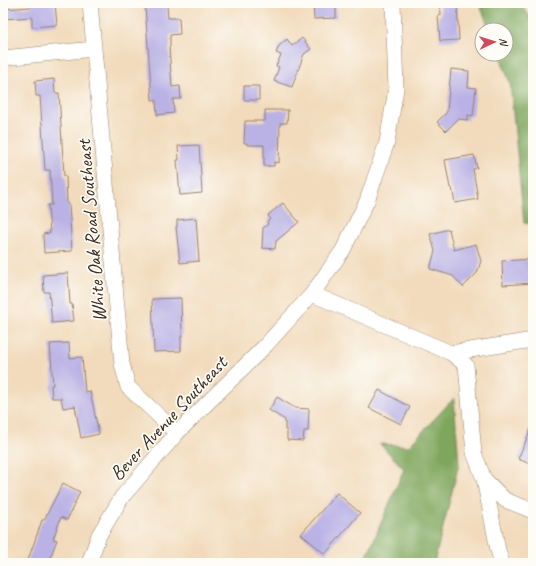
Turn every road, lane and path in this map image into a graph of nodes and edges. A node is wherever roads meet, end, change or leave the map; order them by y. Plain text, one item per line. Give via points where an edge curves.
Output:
1 (90, 3) edge
2 (393, 3) edge
3 (94, 50) junction
4 (3, 58) edge
5 (312, 294) junction
6 (533, 340) edge
7 (451, 353) junction
8 (178, 433) junction
9 (484, 478) junction
10 (533, 511) edge
11 (89, 563) edge
12 (502, 563) edge

1 - 3 street, White Oak Road Southeast
2 - 5 street, Bever Avenue Southeast via 396,89 387,142 368,201 343,250
3 - 4 street
3 - 8 street, White Oak Road Southeast via 122,364 128,387
5 - 7 street
5 - 8 street, Bever Avenue Southeast via 266,345
6 - 7 street
7 - 9 street via 466,365 474,453
8 - 11 street, Bever Avenue Southeast via 122,497 99,535
9 - 10 street via 506,500
9 - 12 street

